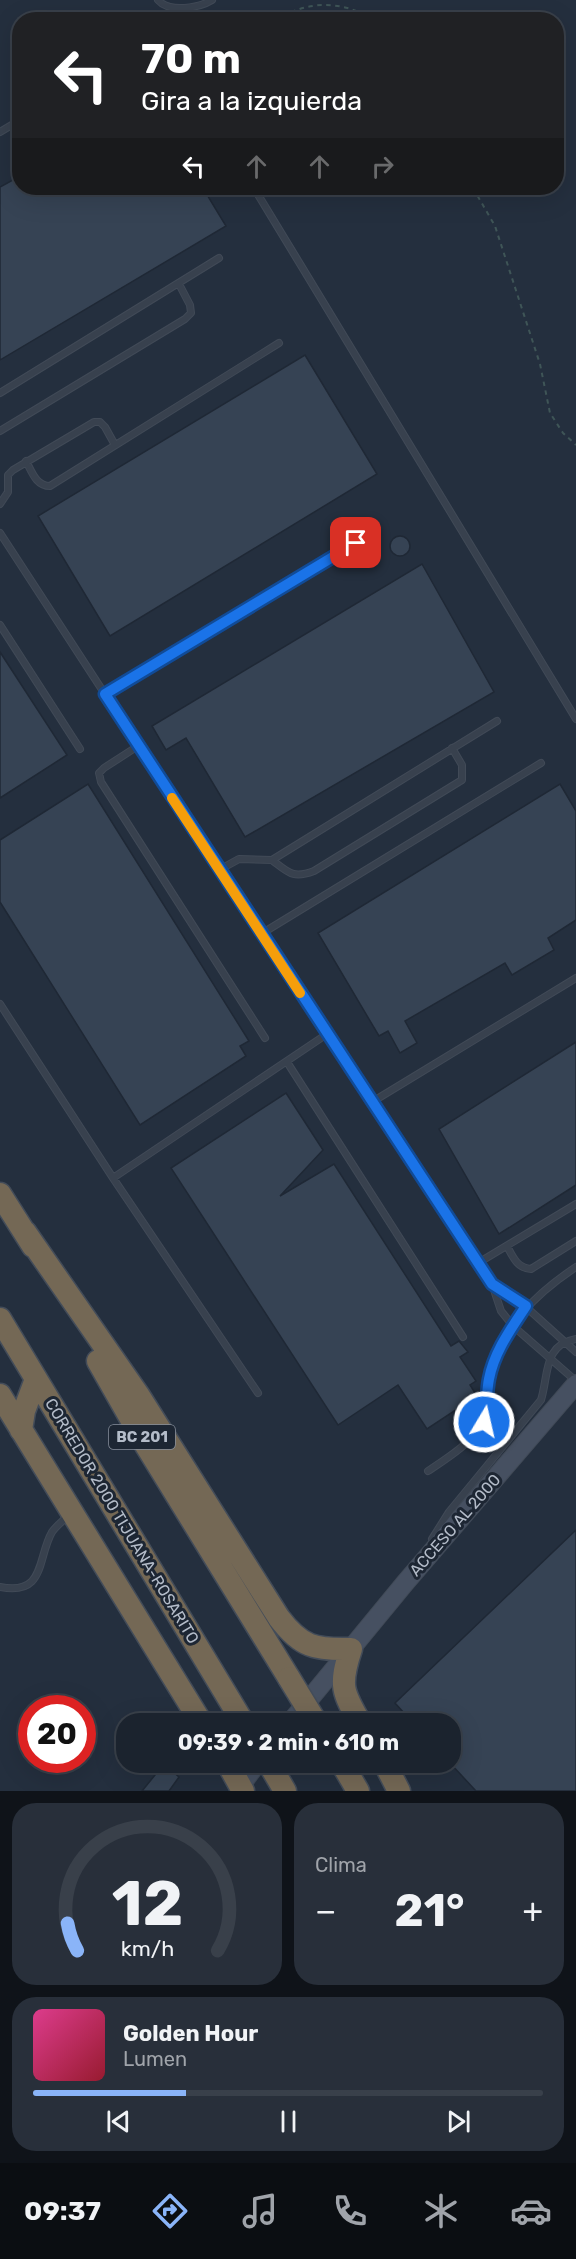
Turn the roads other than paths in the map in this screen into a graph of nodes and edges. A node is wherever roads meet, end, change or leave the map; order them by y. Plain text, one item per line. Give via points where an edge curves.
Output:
1 (158, 0) edge
2 (212, 0) edge
3 (258, 195) edge
4 (219, 258) dead end
5 (179, 284) junction
6 (279, 343) dead end
7 (0, 393) edge
8 (0, 430) edge
9 (116, 445) junction
10 (26, 461) junction
11 (0, 504) edge
12 (375, 531) dead end
13 (0, 533) edge
14 (0, 625) edge
15 (105, 694) junction
16 (576, 719) edge
17 (497, 721) dead end
18 (138, 746) junction
19 (452, 748) junction
20 (80, 749) dead end
21 (541, 763) dead end
22 (272, 860) junction
23 (219, 870) junction
24 (261, 934) junction
25 (576, 978) edge
26 (0, 1004) edge
27 (327, 1034) junction
28 (266, 1038) dead end
29 (286, 1062) junction
30 (372, 1102) junction
31 (113, 1178) junction
32 (0, 1194) edge
33 (576, 1204) edge
34 (25, 1232) junction
35 (576, 1241) edge
36 (507, 1246) junction
37 (478, 1263) junction
38 (576, 1267) edge
39 (492, 1284) junction
40 (526, 1306) junction
41 (0, 1319) edge
42 (513, 1326) junction
43 (463, 1338) dead end
44 (576, 1339) edge
45 (564, 1341) junction
46 (576, 1352) edge
47 (549, 1358) junction
48 (36, 1379) junction
49 (576, 1383) edge
50 (258, 1394) dead end
51 (0, 1395) edge
52 (21, 1430) junction
53 (428, 1471) dead end
54 (71, 1512) junction
55 (405, 1583) junction
56 (0, 1587) edge
57 (351, 1649) junction
58 (195, 1713) edge
59 (237, 1713) edge
60 (298, 1713) edge
61 (310, 1713) edge
62 (355, 1713) edge
63 (233, 1773) edge
64 (251, 1773) edge
65 (347, 1773) edge
66 (390, 1773) edge
67 (242, 1788) edge
68 (358, 1791) edge
69 (399, 1791) edge

1 - 2 lane via 174,8
3 - 16 lane
4 - 5 lane
5 - 7 lane
5 - 8 lane via 190,305 191,313 185,319
6 - 9 lane
9 - 10 lane via 100,422 94,423
9 - 10 lane via 50,486 38,482
10 - 11 lane via 8,475 8,492
12 - 15 lane
13 - 15 lane
14 - 20 lane
15 - 18 lane
17 - 19 lane
18 - 23 lane
18 - 28 lane via 104,768 99,773 101,782
19 - 22 lane
19 - 22 lane via 462,765 462,780 439,795 314,871 301,876 291,874
21 - 24 lane
22 - 23 lane via 239,859
23 - 24 lane
24 - 27 lane
25 - 30 lane
26 - 31 lane
27 - 29 lane
27 - 30 lane
29 - 31 lane
29 - 43 lane
30 - 37 lane
31 - 50 lane
32 - 34 highway, BC 201
33 - 36 lane
34 - 57 highway via 139,1396 292,1635 309,1646
34 - 61 highway, BC 201, bridge via 147,1447
35 - 36 lane via 531,1269 523,1269
36 - 37 lane
37 - 39 lane
38 - 40 lane
39 - 40 lane
39 - 42 lane via 501,1311
40 - 42 lane
40 - 45 lane
41 - 48 highway, CORREDOR 2000 TIJUANA-ROSARITO
42 - 47 lane
42 - 53 lane via 497,1352 484,1422 453,1455
44 - 45 lane
45 - 46 lane
45 - 47 lane
47 - 49 lane
47 - 55 lane, ACCESO AL 2000 via 541,1400 449,1512
48 - 52 highway
48 - 59 highway, CORREDOR 2000 TIJUANA-ROSARITO
49 - 55 street, ACCESO AL 2000
51 - 52 highway
52 - 54 highway
54 - 56 lane via 52,1531 40,1569 29,1584 10,1589
54 - 58 highway
55 - 57 street, ACCESO AL 2000
57 - 60 street, ACCESO AL 2000
57 - 62 highway via 343,1672 343,1689
63 - 67 highway
64 - 67 street
65 - 68 highway
66 - 69 highway

